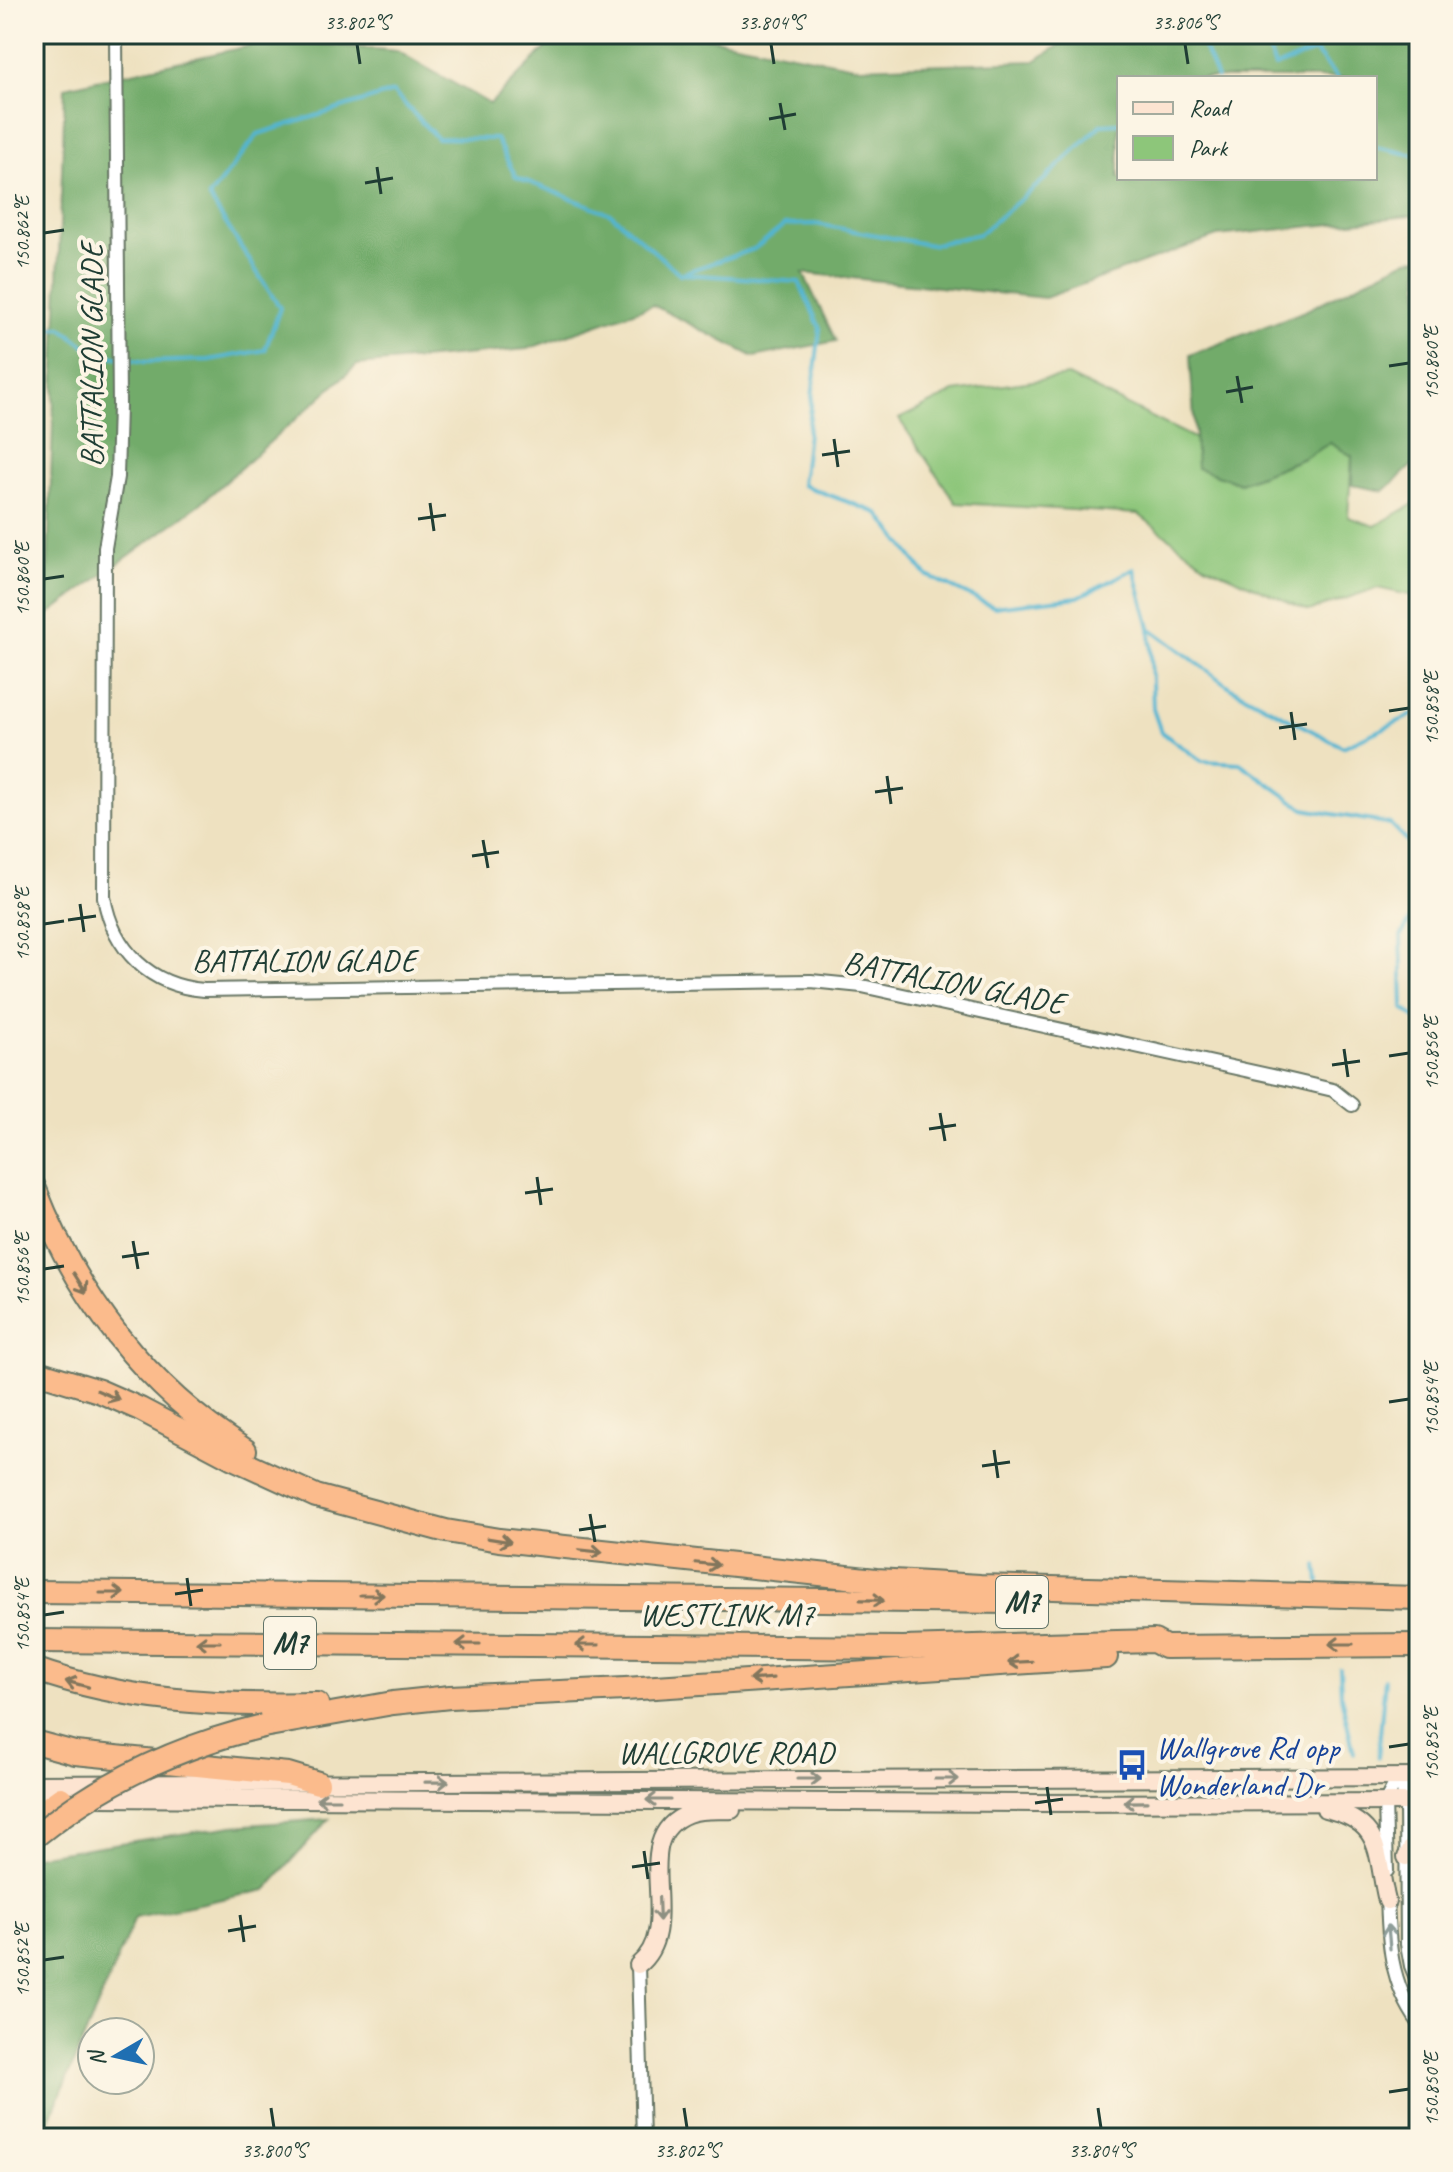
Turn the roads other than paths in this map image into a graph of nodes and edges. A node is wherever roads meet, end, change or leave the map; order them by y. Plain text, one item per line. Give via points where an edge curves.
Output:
1 (116, 34) edge
2 (1352, 1105) dead end
3 (34, 1187) edge
4 (34, 1371) edge
5 (338, 1500) junction
6 (34, 1592) edge
7 (1419, 1598) edge
8 (1419, 1609) edge
9 (34, 1641) edge
10 (1419, 1645) edge
11 (1165, 1647) junction
12 (34, 1669) edge
13 (393, 1703) junction
14 (34, 1742) edge
15 (1399, 1776) junction
16 (1419, 1777) edge
17 (877, 1779) junction
18 (318, 1783) junction
19 (34, 1784) edge
20 (34, 1798) edge
21 (61, 1798) junction
22 (826, 1801) junction
23 (876, 1802) junction
24 (1297, 1802) junction
25 (1385, 1802) junction
26 (1413, 1802) edge
27 (34, 1810) edge
28 (1419, 1835) edge
29 (34, 1837) edge
30 (1406, 1857) junction
31 (1387, 1901) junction
32 (638, 1965) joint
33 (1419, 1985) edge
34 (1419, 2023) edge
35 (643, 2138) edge

1 - 2 street, BATTALION GLADE via 119,406 117,477 105,548 104,897 119,942 135,961 178,987 204,990 811,981 862,986 1333,1090
3 -> 5 highway via 84,1291 153,1376 235,1444
4 -> 5 highway via 99,1391 247,1465 316,1496
5 -> 7 highway via 446,1531 799,1573 921,1583
6 -> 8 highway, WESTLINK M7 / M7
11 -> 9 highway, WESTLINK M7 / M7 via 1154,1641 903,1648
10 -> 11 highway, WESTLINK M7 / M7
11 -> 13 highway via 1154,1654
13 -> 12 highway via 188,1702 122,1693
13 - 29 highway, bridge via 216,1738 132,1772
14 - 18 highway via 75,1753 288,1774
15 - 16 main road, WALLGROVE ROAD
17 -> 15 main road, WALLGROVE ROAD
15 - 25 street
15 - 26 street
18 -> 17 main road, WALLGROVE ROAD
17 - 23 main road
18 - 19 main road, WALLGROVE ROAD
20 - 21 main road, WALLGROVE ROAD
22 -> 21 main road, WALLGROVE ROAD
21 - 27 highway
22 - 23 main road, WALLGROVE ROAD
22 -> 32 main road via 689,1814 673,1825 657,1851 657,1941
24 -> 23 main road, WALLGROVE ROAD
24 - 25 main road, WALLGROVE ROAD
24 - 31 main road via 1344,1813 1367,1828
25 - 26 main road, WALLGROVE ROAD
25 - 31 street
26 - 30 street
28 - 30 main road
30 - 33 street via 1407,1944
34 -> 31 street via 1395,1976
32 - 35 street

